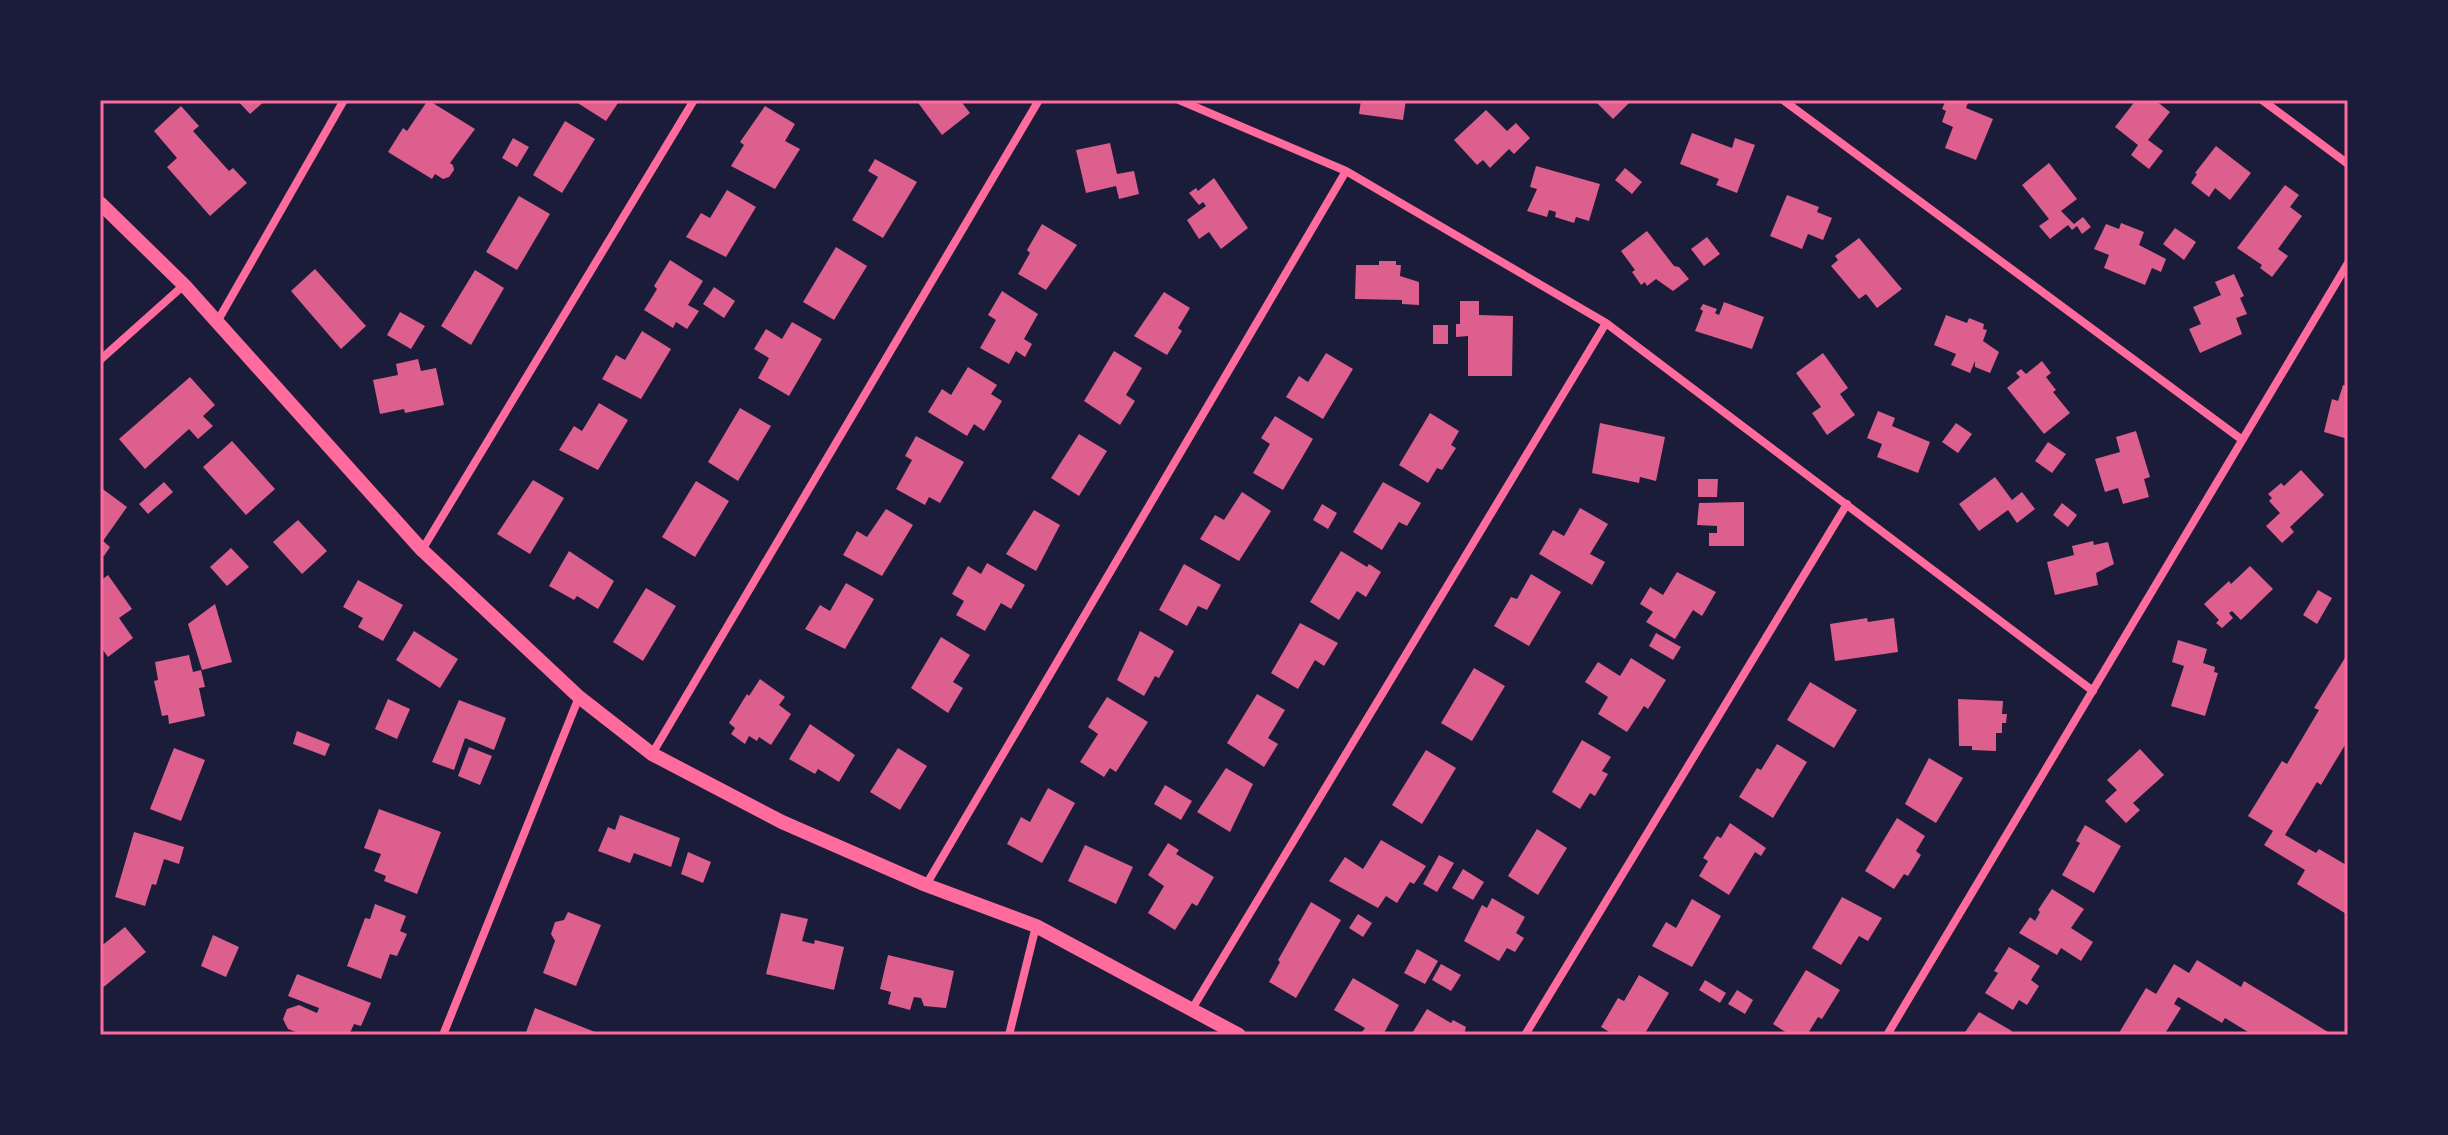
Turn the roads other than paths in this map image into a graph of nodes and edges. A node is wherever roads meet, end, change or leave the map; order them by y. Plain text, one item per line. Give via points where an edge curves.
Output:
1 (344, 100) edge
2 (694, 100) edge
3 (1039, 100) edge
4 (1181, 100) edge
5 (1783, 100) edge
6 (2262, 100) edge
7 (2348, 164) edge
8 (1346, 171) junction
9 (100, 203) edge
10 (2348, 263) edge
11 (184, 285) junction
12 (217, 322) junction
13 (1606, 323) junction
14 (100, 360) edge
15 (2241, 439) junction
16 (1847, 504) junction
17 (422, 550) junction
18 (2093, 691) junction
19 (579, 697) junction
20 (652, 754) junction
21 (926, 885) junction
22 (1036, 926) junction
23 (1192, 1009) junction
24 (443, 1035) edge
25 (1009, 1035) edge
26 (1239, 1035) edge
27 (1525, 1035) edge
28 (1887, 1035) edge

1 - 12 street
2 - 17 street
3 - 20 street
4 - 8 street
5 - 15 street
6 - 7 street
8 - 13 street
8 - 21 street
9 - 11 street
10 - 15 street
11 - 12 street
11 - 14 street
12 - 17 street
13 - 16 street
13 - 23 street
15 - 18 street
16 - 18 street
16 - 27 street
17 - 19 street
18 - 28 street
19 - 20 street
19 - 24 street
20 - 21 street via 782,822
21 - 22 street
22 - 23 street
22 - 25 street
23 - 26 street

